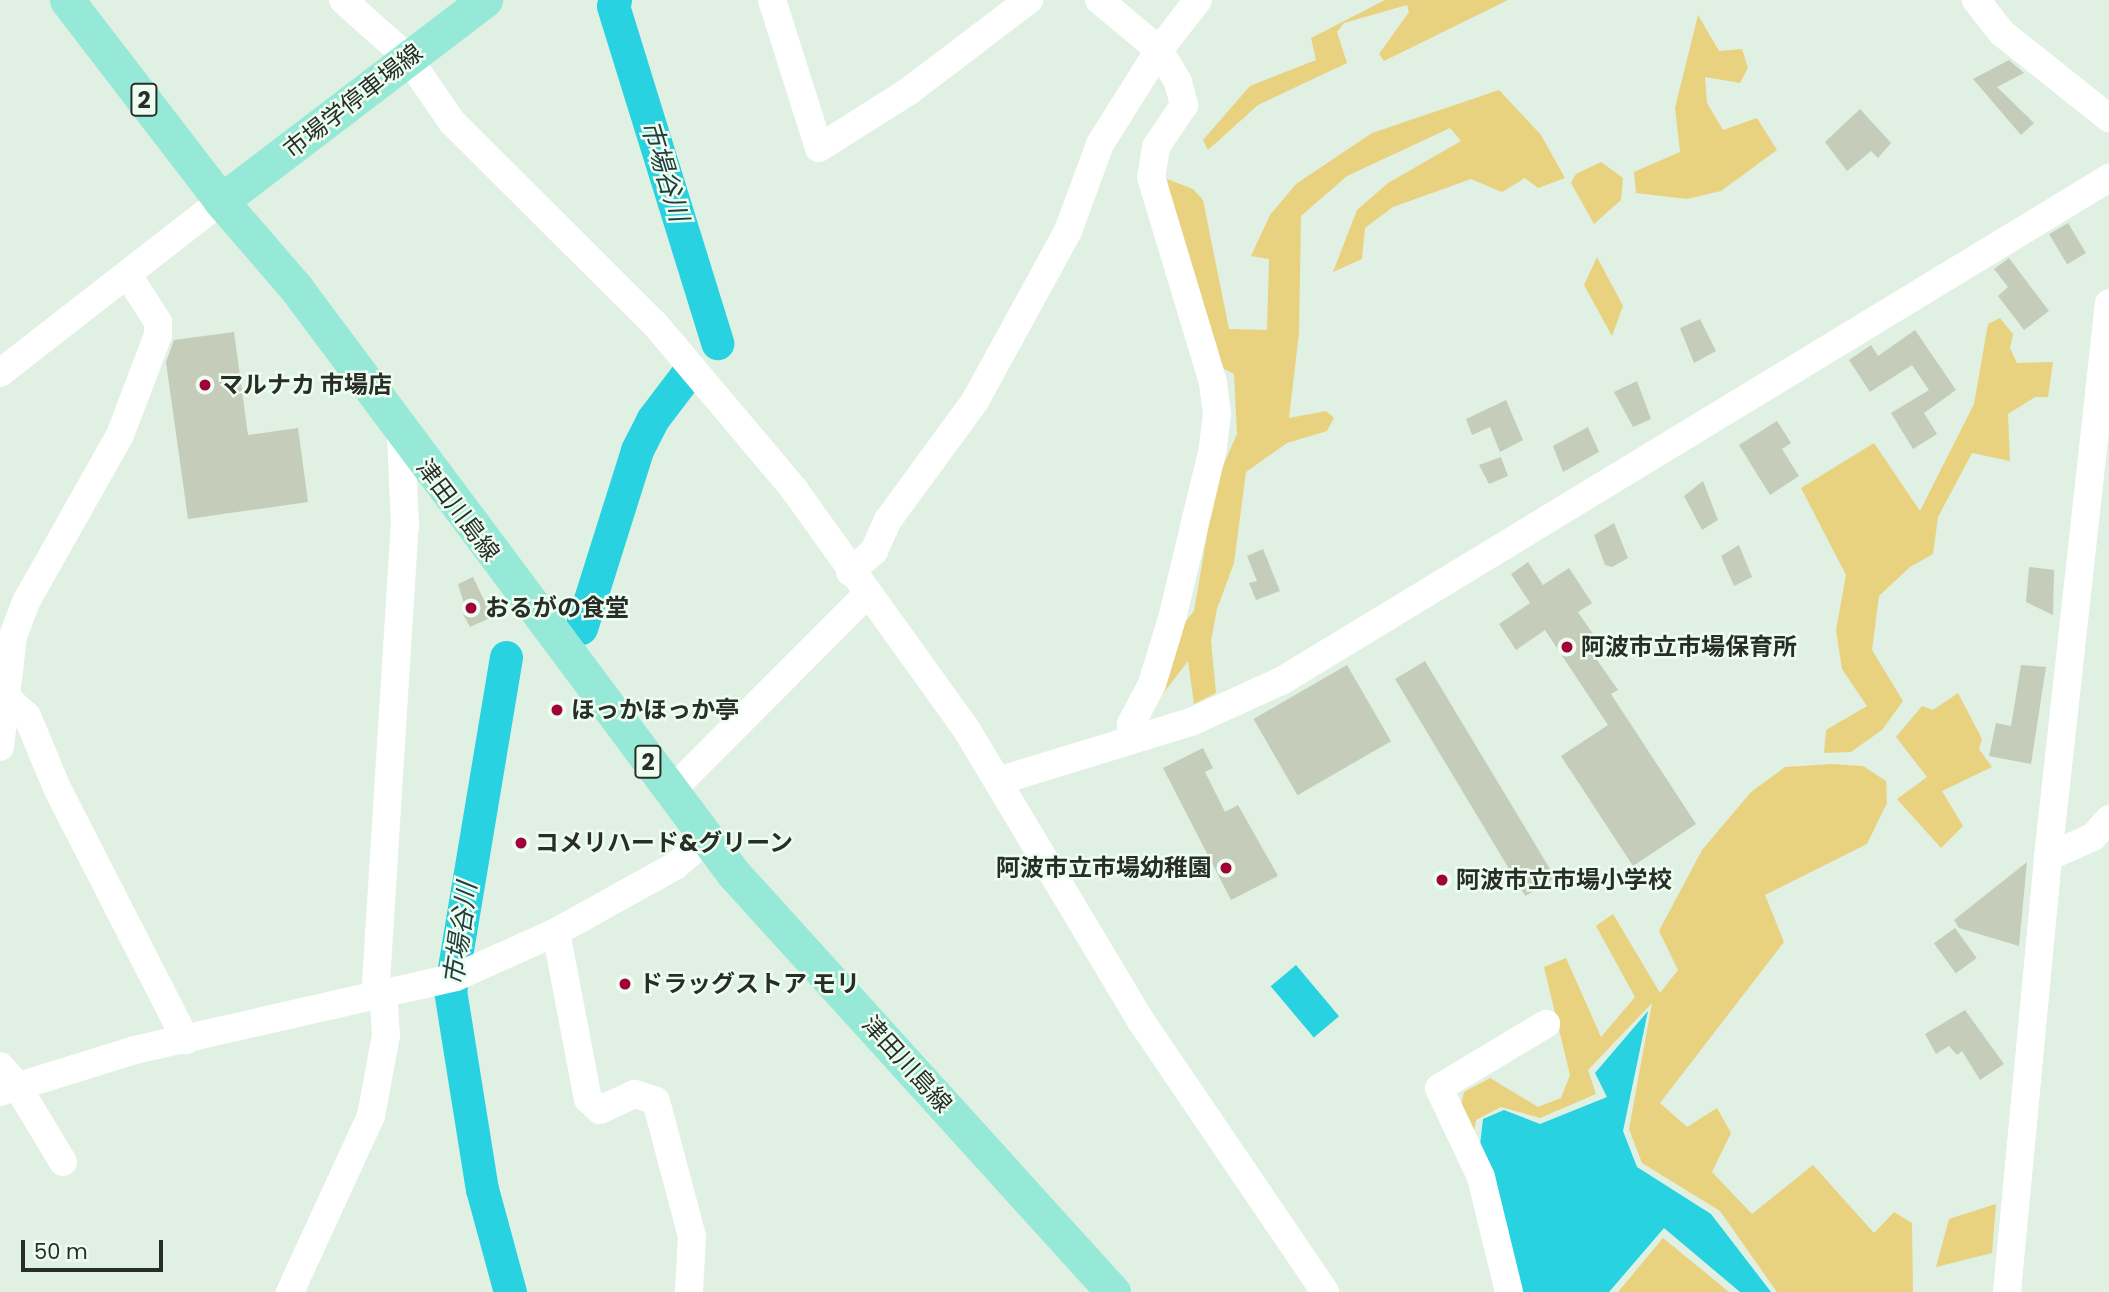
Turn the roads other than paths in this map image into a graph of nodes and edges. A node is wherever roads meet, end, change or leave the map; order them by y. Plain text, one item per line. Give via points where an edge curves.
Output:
1 (67, 0) edge
2 (343, 0) edge
3 (485, 0) edge
4 (772, 0) edge
5 (1029, 0) edge
6 (1099, 0) edge
7 (1198, 0) edge
8 (1976, 0) edge
9 (1159, 50) junction
10 (408, 58) junction
11 (2109, 118) edge
12 (2109, 178) edge
13 (221, 201) junction
14 (128, 275) junction
15 (2109, 303) edge
16 (0, 373) edge
17 (401, 433) junction
18 (2097, 515) edge
19 (850, 572) junction
20 (867, 594) junction
21 (9, 700) junction
22 (1131, 739) junction
23 (0, 747) edge
24 (998, 781) junction
25 (670, 792) junction
26 (2109, 819) edge
27 (707, 839) junction
28 (2048, 857) junction
29 (556, 932) junction
30 (379, 997) junction
31 (1546, 1024) dead end
32 (186, 1040) junction
33 (5, 1081) edge
34 (63, 1162) dead end
35 (290, 1292) edge
36 (690, 1292) edge
37 (1113, 1292) edge
38 (1325, 1292) edge
39 (1508, 1292) edge
40 (2007, 1292) edge

1 - 13 main road, 津田川島線 / 2
2 - 10 street
3 - 10 main road, 市場学停車場線
4 - 5 street via 819,148 909,91
6 - 9 street
7 - 9 street
8 - 11 street via 2002,33
9 - 19 street via 1100,144 1068,231 975,401 888,520 874,551
9 - 22 street via 1178,82 1184,105 1156,147 1151,177 1213,382 1217,414 1173,615 1152,684 1131,724
10 - 13 main road, 市場学停車場線
10 - 19 street via 452,122 655,324 793,488
12 - 22 street via 1283,680 1191,722
13 - 14 street
13 - 17 main road, 津田川島線 / 2 via 296,288
14 - 16 street
14 - 21 street via 158,321 158,335 120,435 27,600 13,636
15 - 18 street
17 - 25 main road, 津田川島線 / 2
17 - 30 street via 405,526
18 - 28 street
19 - 20 street
20 - 24 street via 965,727
20 - 25 street
21 - 23 street
21 - 32 street via 27,716 58,790
22 - 24 street
24 - 38 street via 1141,1021
25 - 27 main road, 津田川島線 / 2
26 - 28 street via 2093,837
27 - 29 street via 675,866
27 - 37 main road, 津田川島線 / 2
28 - 40 street
29 - 30 street via 451,978
29 - 36 street via 588,1099 600,1110 635,1094 656,1101 692,1237
30 - 32 street
30 - 35 street via 386,1035 371,1115
31 - 39 street via 1439,1088 1481,1177
32 - 33 street
33 - 34 street

